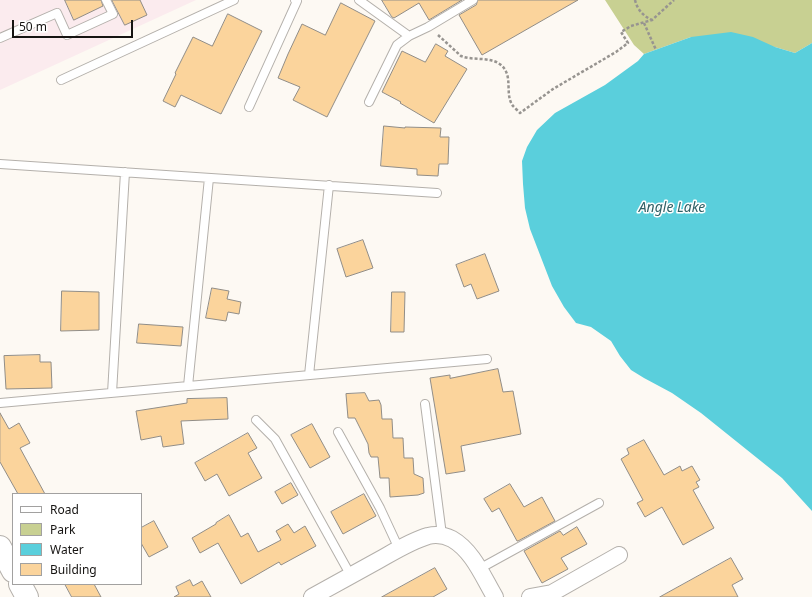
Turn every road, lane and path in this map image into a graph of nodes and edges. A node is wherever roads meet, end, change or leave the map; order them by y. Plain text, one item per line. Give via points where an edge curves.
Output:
1 (106, 0) edge
2 (234, 0) edge
3 (297, 0) edge
4 (359, 0) edge
5 (473, 0) edge
6 (635, 0) edge
7 (674, 0) edge
8 (652, 20) junction
9 (644, 22) junction
10 (428, 26) junction
11 (410, 36) junction
12 (0, 38) edge
13 (656, 50) dead end
14 (61, 80) dead end
15 (369, 102) dead end
16 (250, 107) dead end
17 (0, 164) edge
18 (126, 172) junction
19 (209, 178) junction
20 (329, 186) junction
21 (437, 192) dead end
22 (487, 359) dead end
23 (309, 375) junction
24 (188, 386) junction
25 (112, 393) junction
26 (0, 403) edge
27 (425, 404) dead end
28 (256, 420) dead end
29 (338, 432) dead end
30 (599, 503) dead end
31 (442, 535) junction
32 (0, 547) edge
33 (399, 549) junction
34 (620, 555) dead end
35 (12, 569) edge
36 (479, 569) junction
37 (351, 576) junction
38 (21, 585) edge
39 (550, 595) edge
40 (27, 597) edge
41 (312, 597) edge
42 (495, 597) edge
43 (530, 597) edge

1 - 12 lane via 112,14 67,35 57,13
2 - 14 lane
3 - 16 lane
4 - 11 lane
5 - 10 lane
6 - 8 path via 639,10
7 - 8 path
8 - 9 path
9 - 10 path via 621,32 628,43 616,52 553,89 520,113 510,100 508,78 501,65 486,59 461,56
9 - 13 path
10 - 11 lane
11 - 15 lane via 397,45
17 - 18 lane
18 - 19 lane
18 - 25 lane
19 - 20 lane
19 - 24 lane
20 - 21 lane
20 - 23 lane
22 - 23 lane
23 - 24 lane
24 - 25 lane
25 - 26 lane
27 - 31 lane
28 - 37 lane via 275,439
29 - 33 lane via 380,508
30 - 36 lane
31 - 33 street via 429,536
31 - 36 street via 451,538 468,552
32 - 35 main road
33 - 37 street
34 - 39 street
36 - 42 street
37 - 41 street
38 - 40 main road
39 - 43 street

